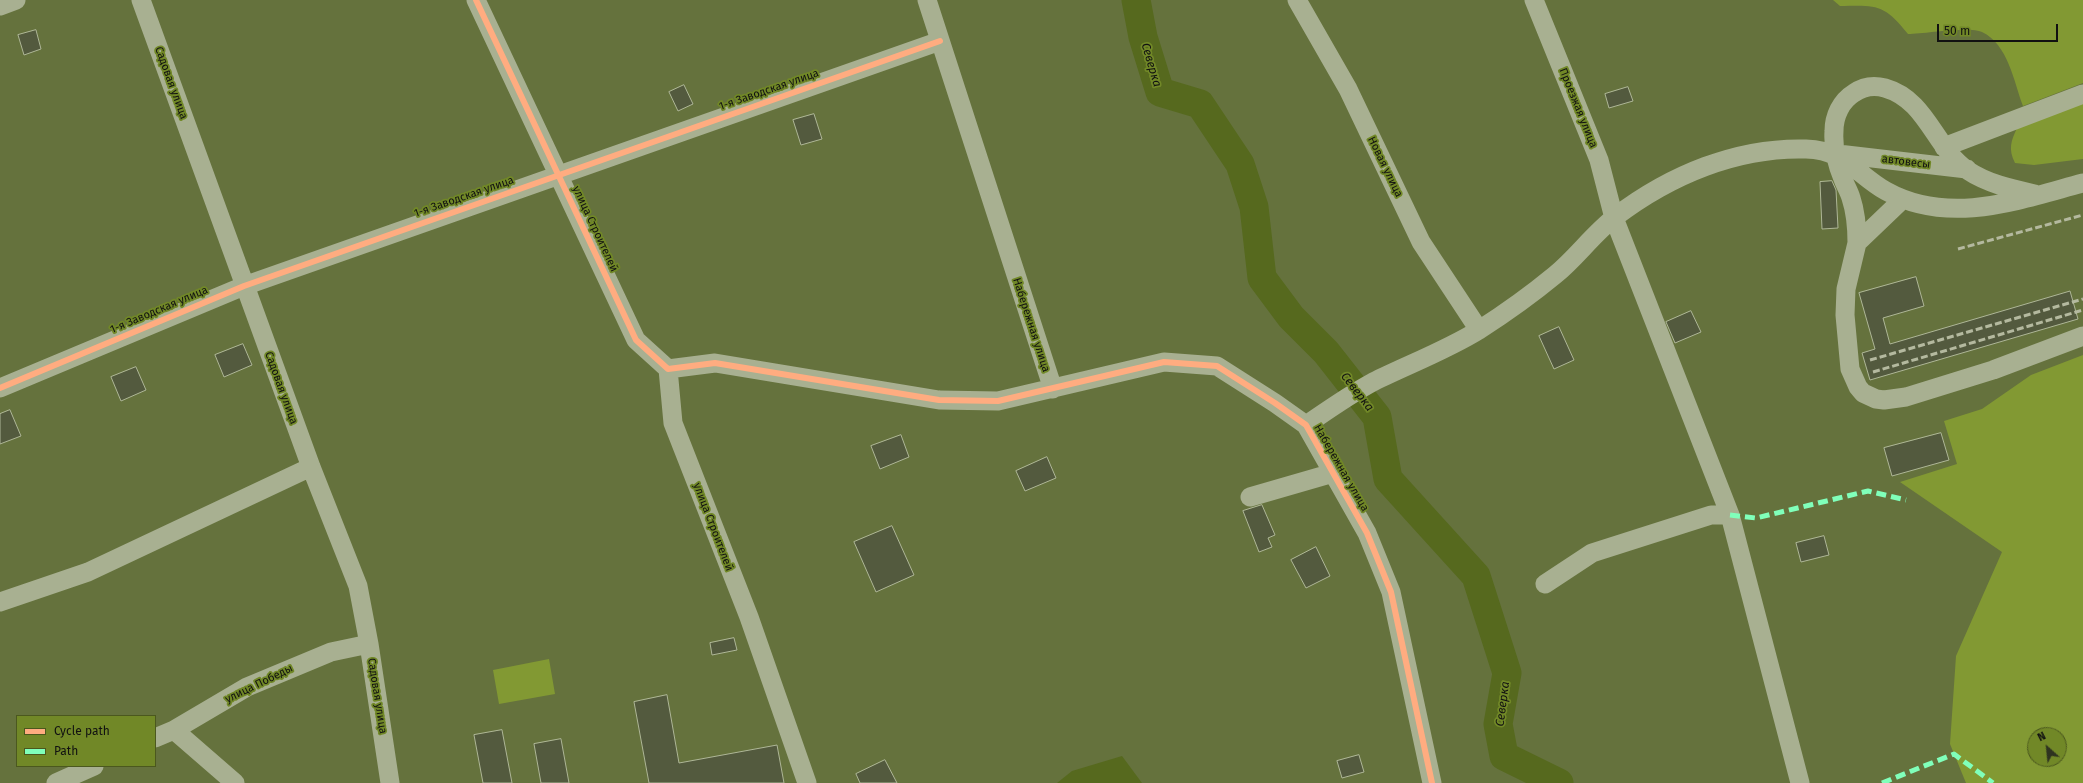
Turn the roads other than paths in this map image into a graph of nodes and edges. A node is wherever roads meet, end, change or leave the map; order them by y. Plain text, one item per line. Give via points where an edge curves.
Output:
1 (16, 0) edge
2 (140, 0) edge
3 (476, 0) edge
4 (927, 0) edge
5 (1297, 0) edge
6 (1534, 0) edge
7 (0, 6) edge
8 (940, 41) junction
9 (2083, 94) edge
10 (1944, 147) junction
11 (1836, 154) junction
12 (1967, 170) junction
13 (558, 175) junction
14 (2083, 183) edge
15 (2039, 195) junction
16 (1903, 199) junction
17 (1614, 218) junction
18 (1858, 243) junction
19 (244, 286) junction
20 (1479, 330) junction
21 (2083, 336) edge
22 (668, 369) junction
23 (0, 388) edge
24 (1053, 389) junction
25 (1306, 425) junction
26 (311, 467) junction
27 (1333, 473) junction
28 (1250, 497) dead end
29 (1730, 515) junction
30 (1545, 584) dead end
31 (0, 602) edge
32 (369, 644) junction
33 (174, 730) junction
34 (156, 738) edge
35 (92, 767) edge
36 (56, 783) edge
37 (235, 783) edge
38 (390, 783) edge
39 (807, 783) edge
40 (1432, 783) edge
41 (1800, 783) edge

1 - 7 street
2 - 19 street, Садовая улица
3 - 13 street, улица Строителей
4 - 8 street, Набережная улица
5 - 20 street, Новая улица via 1348,89 1421,242
6 - 17 street, Проезжая улица via 1599,160
8 - 13 street, 1-я Заводская улица
8 - 24 street, Набережная улица
9 - 10 street
10 - 11 street via 1922,113 1911,102 1892,90 1868,86 1850,95 1839,110 1834,130
10 - 12 street
11 - 12 street, автовесы
11 - 16 street via 1872,182
11 - 17 street, автовесы via 1809,149 1782,149 1738,156 1675,180
11 - 18 street via 1856,218
12 - 15 street via 1999,185
13 - 19 street, 1-я Заводская улица
13 - 22 street, улица Строителей via 636,340
14 - 15 street
15 - 16 street via 1970,209 1943,209
16 - 18 street
17 - 20 street, автовесы via 1555,275
17 - 29 street, Проезжая улица
18 - 21 street via 1846,288 1846,322 1850,369 1858,387 1869,396 1884,400 1906,397 1993,370
19 - 23 street, 1-я Заводская улица
19 - 26 street, Садовая улица
20 - 25 street, автовесы via 1371,383
22 - 24 street via 715,363 939,400 998,401
22 - 39 street, улица Строителей via 673,424 749,617
24 - 25 street, Набережная улица via 1164,362 1217,366
25 - 27 street, Набережная улица
26 - 31 street via 88,572
26 - 32 street, Садовая улица via 358,586
27 - 28 street
27 - 40 street, Набережная улица via 1367,533 1391,592
29 - 30 street via 1711,515 1592,553
29 - 41 street, Проезжая улица
32 - 33 street, улица Победы via 331,652 247,688
32 - 38 street, Садовая улица
33 - 34 street, улица Победы
33 - 37 street
35 - 36 street

